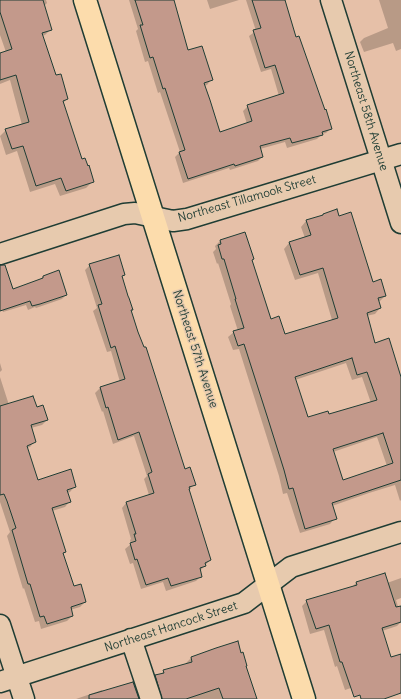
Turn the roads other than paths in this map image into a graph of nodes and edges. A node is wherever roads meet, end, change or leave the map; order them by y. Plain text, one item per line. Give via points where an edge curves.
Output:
1 (85, 0) edge
2 (331, 0) edge
3 (401, 154) edge
4 (381, 160) junction
5 (153, 217) junction
6 (401, 223) edge
7 (0, 254) edge
8 (401, 532) edge
9 (268, 584) junction
10 (0, 625) edge
11 (131, 639) junction
12 (8, 679) edge
13 (24, 699) edge
14 (151, 699) edge
15 (304, 699) edge

1 - 5 main road, Northeast 57th Avenue
2 - 4 street, Northeast 58th Avenue
3 - 4 street, Northeast Tillamook Street
4 - 5 street, Northeast Tillamook Street via 187,219 173,221
4 - 6 street, Northeast 58th Avenue
5 - 7 street, Northeast Tillamook Street via 135,213 124,214
5 - 9 main road, Northeast 57th Avenue
8 - 9 street, Northeast Hancock Street via 291,567
9 - 11 street, Northeast Hancock Street via 244,603
9 - 15 main road, Northeast 57th Avenue
10 - 12 street
11 - 12 street, Northeast Hancock Street
11 - 14 street
12 - 13 street

